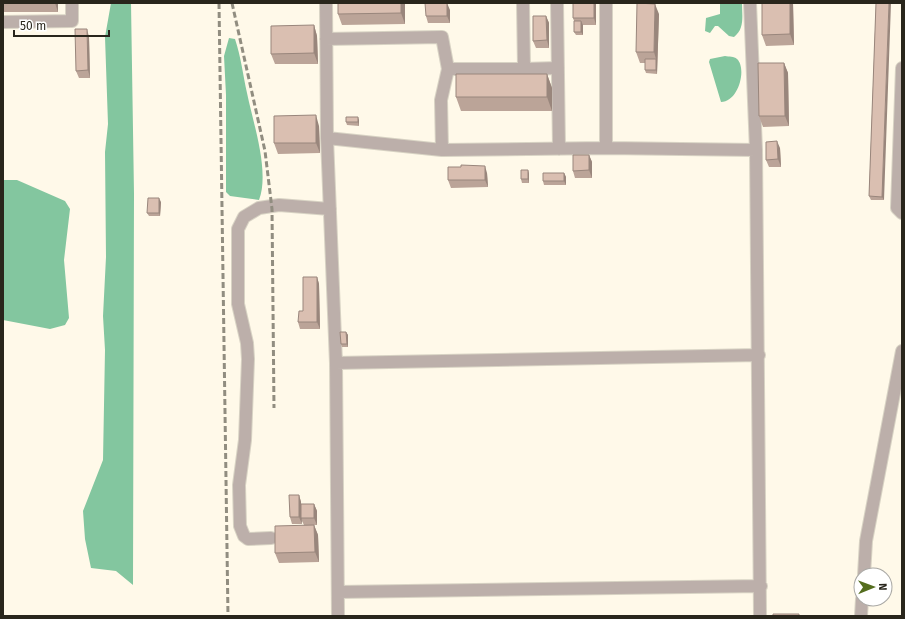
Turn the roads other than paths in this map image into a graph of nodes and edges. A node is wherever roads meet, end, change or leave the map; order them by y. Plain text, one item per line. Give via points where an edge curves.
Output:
1 (72, 3) edge
2 (326, 3) edge
3 (523, 3) edge
4 (557, 3) edge
5 (606, 3) edge
6 (750, 3) edge
7 (3, 22) edge
8 (326, 39) junction
9 (524, 68) junction
10 (558, 68) junction
11 (902, 68) edge
12 (448, 69) junction
13 (327, 138) junction
14 (606, 148) junction
15 (559, 149) junction
16 (442, 150) junction
17 (756, 150) junction
18 (330, 209) junction
19 (902, 213) edge
20 (902, 351) edge
21 (759, 355) junction
22 (336, 363) junction
23 (271, 538) dead end
24 (864, 567) edge
25 (761, 586) junction
26 (338, 592) junction
27 (338, 616) edge
28 (760, 616) edge

1 - 7 lane via 72,21
2 - 8 lane
3 - 9 lane
4 - 10 lane
5 - 14 lane
6 - 17 lane
8 - 12 lane via 442,37
8 - 13 lane
9 - 10 lane
9 - 12 lane
10 - 15 lane
11 - 19 lane via 897,208
12 - 16 lane via 441,100
13 - 16 lane
13 - 18 lane
14 - 15 lane
14 - 17 lane
15 - 16 lane
17 - 21 lane
18 - 22 lane
18 - 23 lane via 279,205 259,208 244,217 238,229 238,304 248,359 245,440 239,485 240,526 244,536 248,538
20 - 24 lane via 866,540
21 - 22 lane
21 - 25 lane
22 - 26 lane
25 - 26 lane
25 - 28 lane
26 - 27 lane

